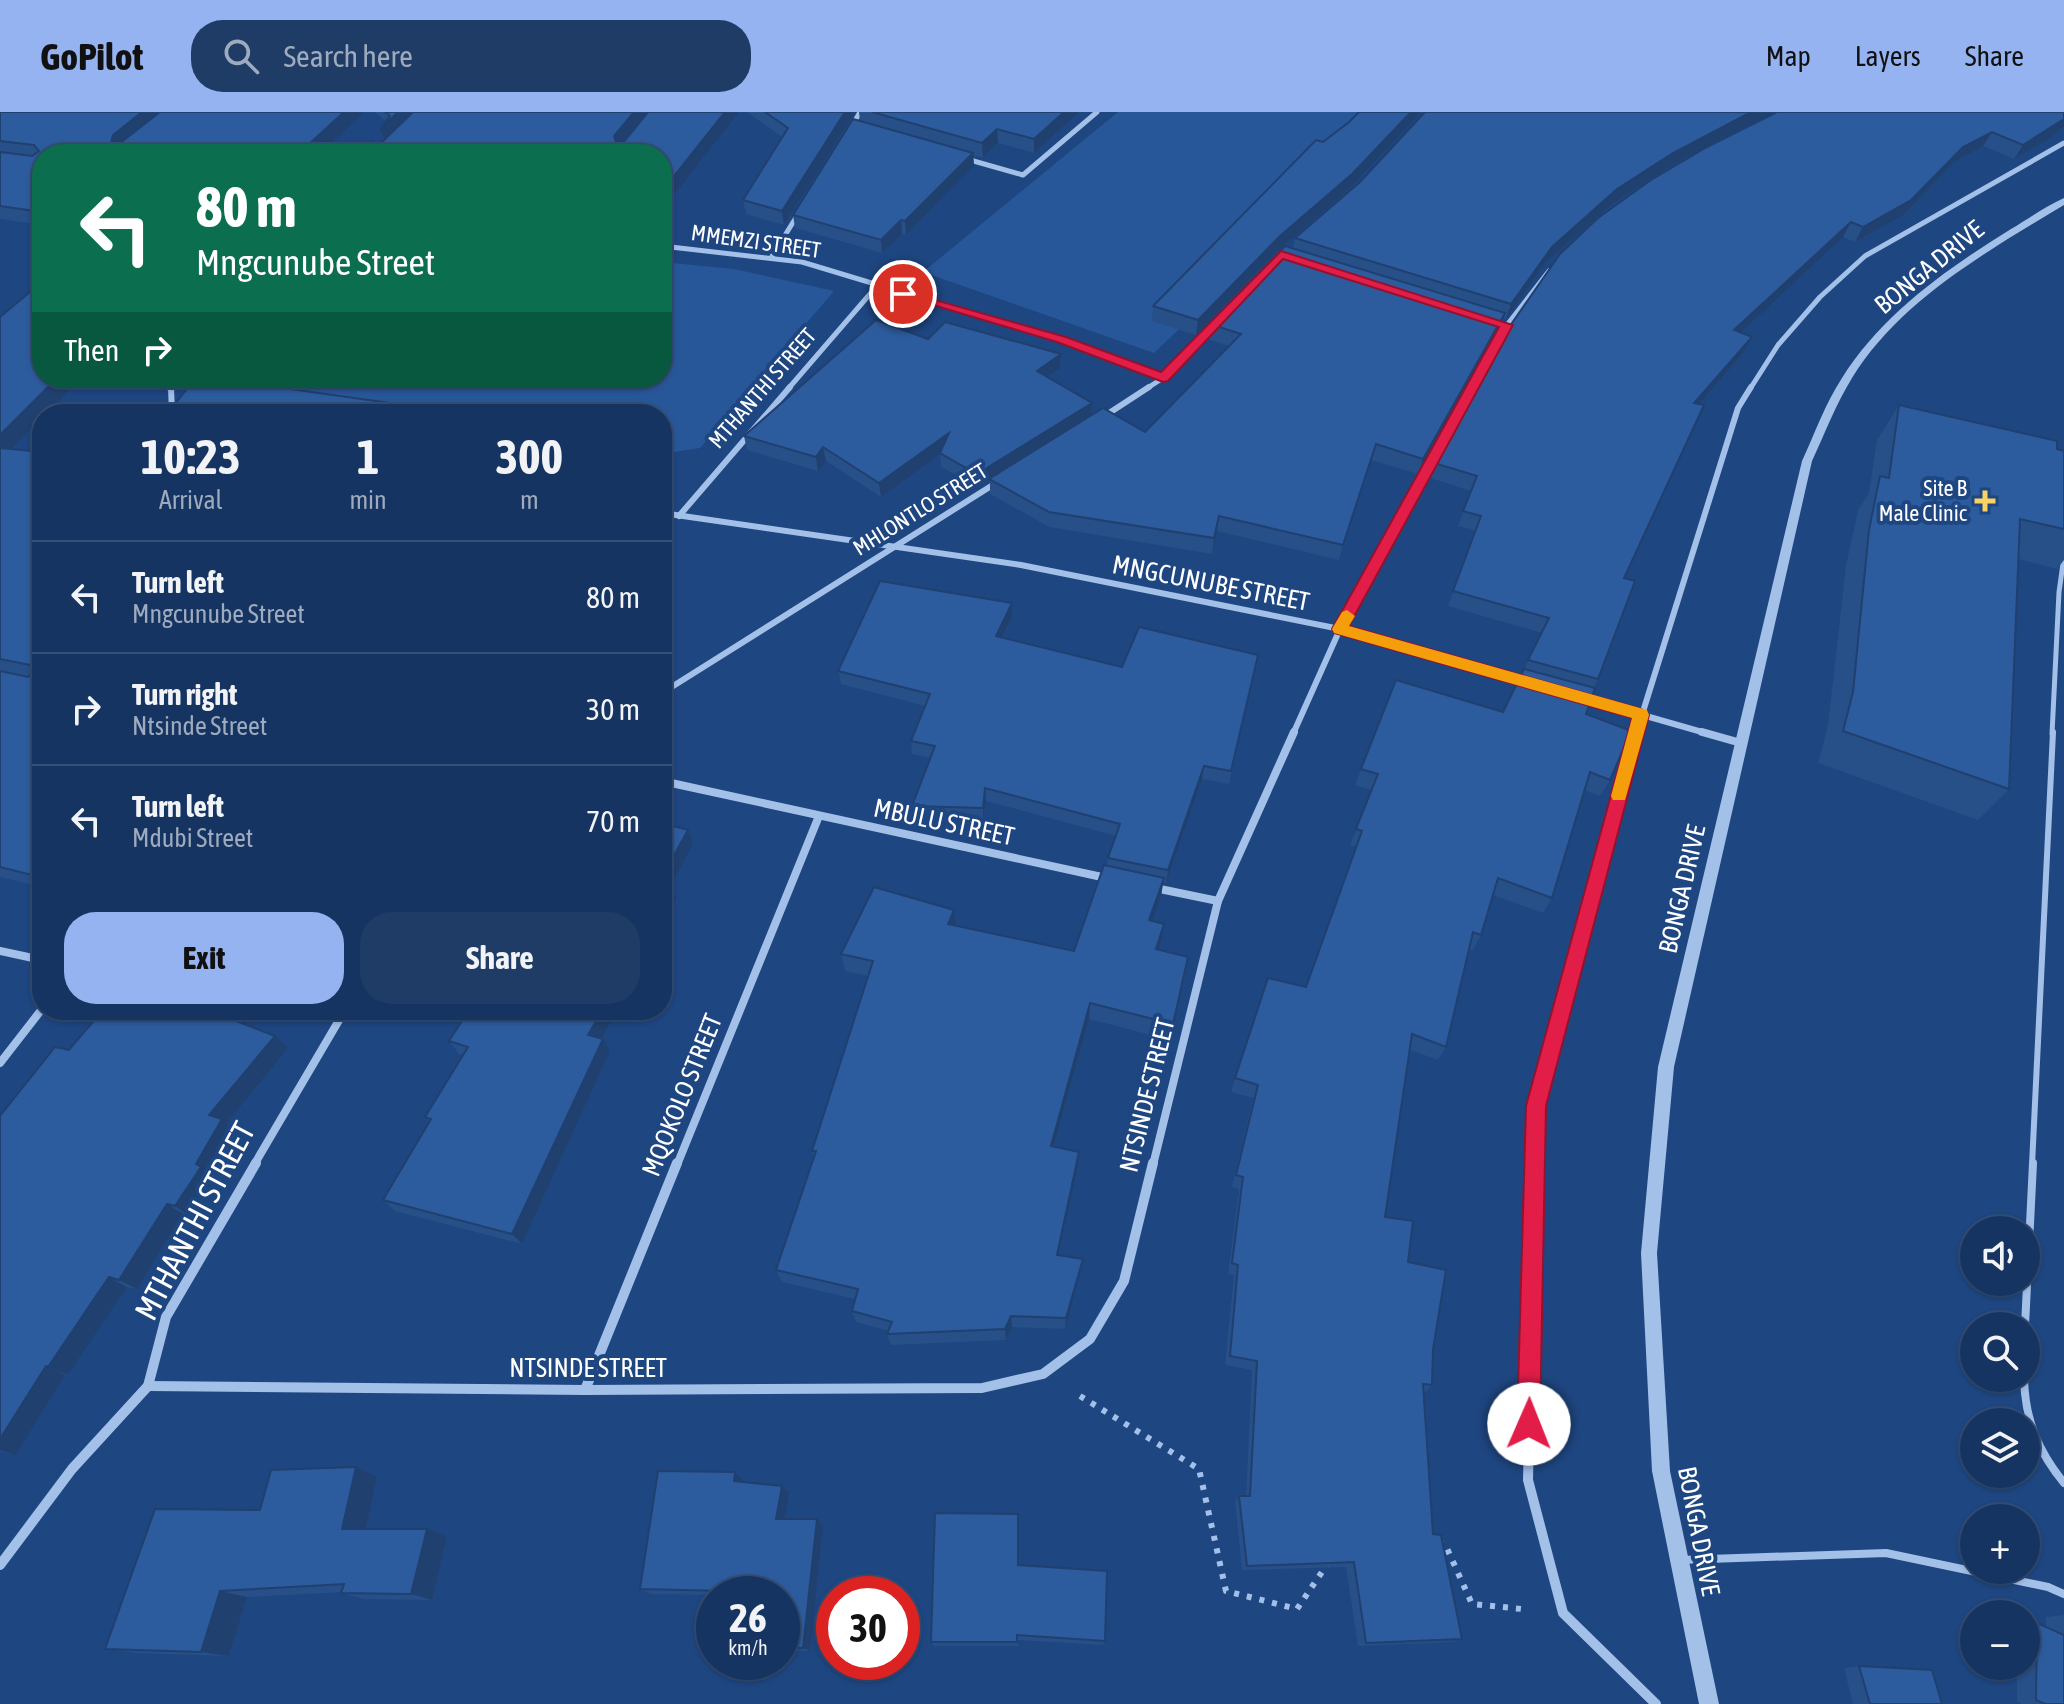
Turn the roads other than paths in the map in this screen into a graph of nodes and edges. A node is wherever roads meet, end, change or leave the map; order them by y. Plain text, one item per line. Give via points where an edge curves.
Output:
1 (860, 112) edge
2 (1097, 112) edge
3 (853, 126) junction
4 (867, 130) edge
5 (845, 139) edge
6 (2064, 143) edge
7 (952, 154) edge
8 (2064, 201) edge
9 (804, 205) edge
10 (672, 247) edge
11 (771, 258) junction
12 (1553, 265) edge
13 (876, 287) junction
14 (1220, 320) edge
15 (1492, 320) edge
16 (1507, 325) junction
17 (1163, 378) junction
18 (1091, 424) edge
19 (998, 481) edge
20 (672, 515) edge
21 (679, 516) junction
22 (892, 547) junction
23 (2064, 556) edge
24 (1340, 629) junction
25 (1536, 685) edge
26 (672, 687) edge
27 (1581, 697) edge
28 (1641, 715) junction
29 (1741, 743) junction
30 (672, 783) edge
31 (819, 816) junction
32 (1125, 882) edge
33 (1141, 885) edge
34 (1218, 901) junction
35 (0, 951) edge
36 (32, 958) edge
37 (33, 1020) edge
38 (339, 1020) edge
39 (0, 1063) edge
40 (2026, 1312) edge
41 (148, 1386) junction
42 (585, 1390) junction
43 (2024, 1392) edge
44 (2064, 1483) edge
45 (1678, 1560) junction
46 (0, 1565) edge
47 (2064, 1594) edge
48 (1656, 1704) edge
49 (1709, 1704) edge

1 - 3 street
2 - 7 street via 1023,175
3 - 4 street
3 - 5 street
6 - 28 street via 1865,256 1778,345 1738,408
8 - 29 street, BONGA DRIVE via 1988,246 1910,307 1853,368 1807,461
9 - 11 street
10 - 11 street, MMEMZI STREET
11 - 13 street, MMEMZI STREET via 802,262
12 - 16 street, NTSINDE STREET
13 - 17 street, MMEMZI STREET via 1061,340
13 - 21 street, MTHANTHI STREET
14 - 17 street
15 - 16 street
16 - 24 street, NTSINDE STREET
17 - 18 street
19 - 22 street, MHLONTLO STREET
20 - 21 street, MNGCUNUBE STREET
21 - 22 street, MNGCUNUBE STREET
22 - 24 street, MNGCUNUBE STREET via 1021,565
22 - 26 street, MHLONTLO STREET
23 - 40 lane
24 - 25 street, MNGCUNUBE STREET
24 - 34 street, NTSINDE STREET
27 - 28 street
28 - 29 street
28 - 48 street via 1536,1106 1528,1480 1563,1613
29 - 45 street, BONGA DRIVE via 1666,1067 1649,1253 1661,1471
30 - 31 street, MBULU STREET
31 - 32 street, MBULU STREET
31 - 42 street, MQOKOLO STREET
33 - 34 street
34 - 42 street, NTSINDE STREET via 1124,1281 1090,1339 1043,1374 982,1388
35 - 36 street
37 - 39 street
38 - 41 street, MTHANTHI STREET via 166,1317
41 - 42 street, NTSINDE STREET
41 - 46 street, MTHANTHI STREET via 72,1469
43 - 44 lane via 2023,1406 2041,1455
45 - 47 lane via 1886,1553
45 - 49 street, BONGA DRIVE

